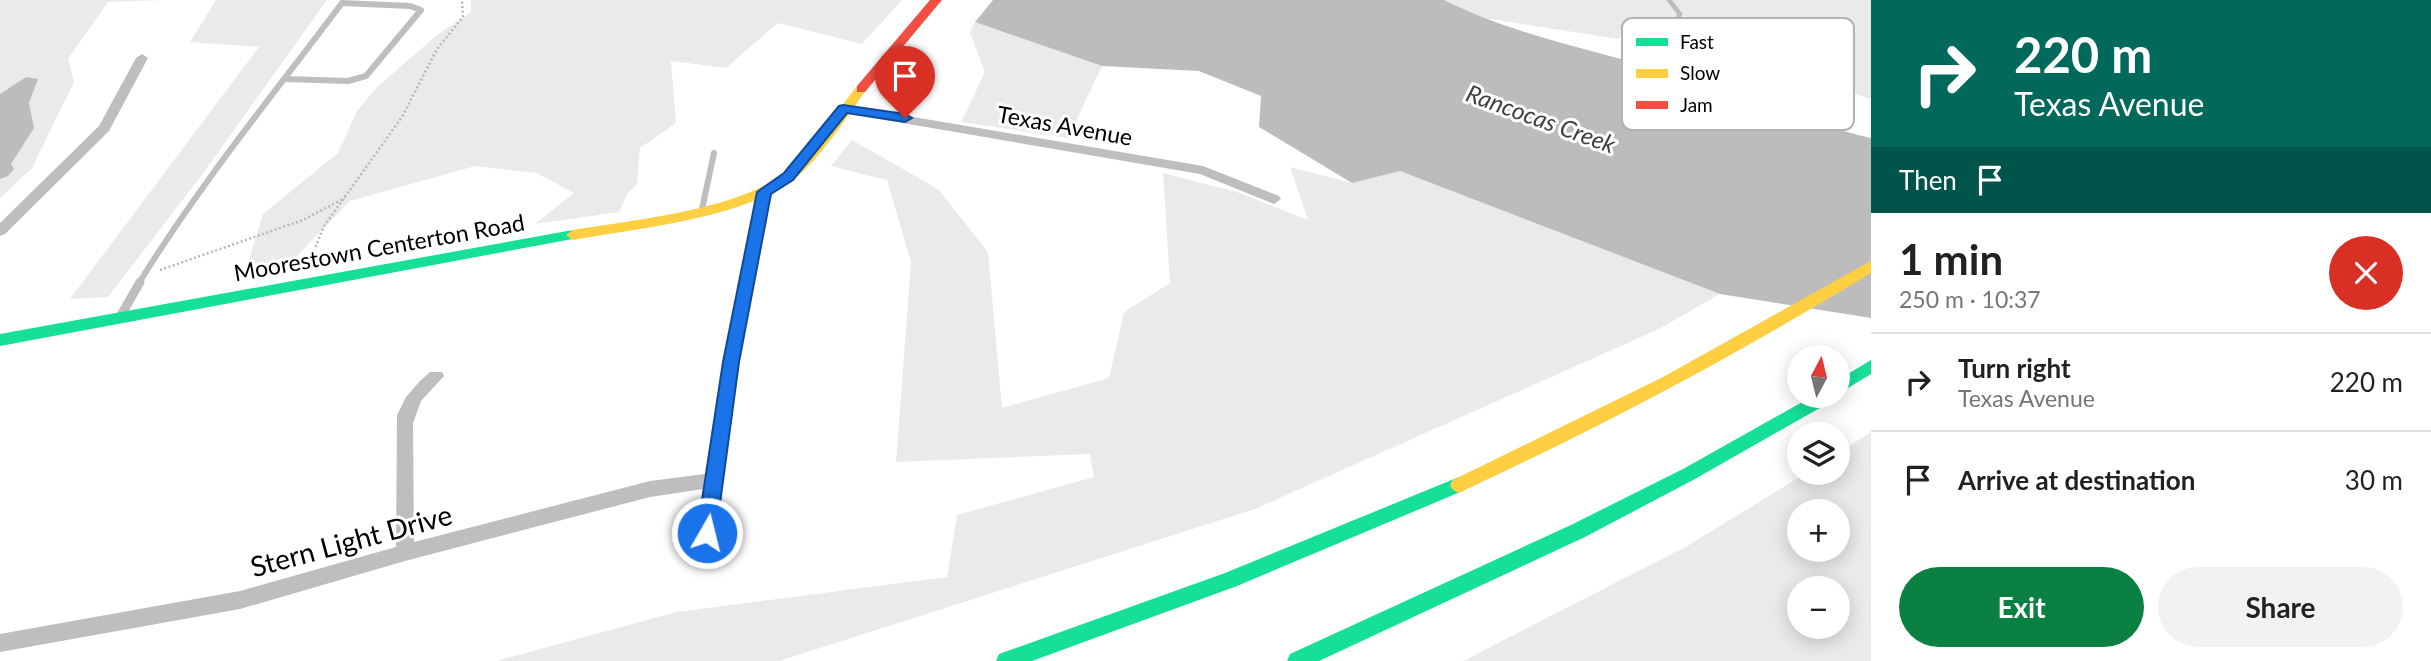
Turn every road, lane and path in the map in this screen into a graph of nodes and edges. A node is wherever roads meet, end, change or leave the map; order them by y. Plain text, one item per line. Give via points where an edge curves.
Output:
1 (462, 0) edge
2 (936, 0) edge
3 (142, 58) dead end
4 (285, 79) junction
5 (843, 109) junction
6 (714, 153) dead end
7 (764, 192) junction
8 (346, 197) junction
9 (1274, 199) dead end
10 (702, 209) junction
11 (0, 231) edge
12 (1871, 266) edge
13 (143, 274) junction
14 (301, 283) junction
15 (120, 317) junction
16 (0, 340) edge
17 (1871, 366) edge
18 (436, 376) dead end
19 (1850, 380) edge
20 (1805, 408) edge
21 (714, 480) junction
22 (405, 552) junction
23 (702, 552) dead end
24 (0, 643) edge
25 (1006, 661) edge
26 (1297, 661) edge

1 - 8 path via 463,17 437,49 402,117
2 - 5 main road, Moorestown Centerton Road
3 - 11 street via 104,128
4 - 4 lane via 342,4 421,10 366,76 348,81
4 - 13 lane
5 - 7 main road, Moorestown Centerton Road via 789,177
5 - 9 street, Texas Avenue via 1203,170
6 - 10 lane
7 - 10 main road, Moorestown Centerton Road
7 - 21 street via 738,318
8 - 13 path via 303,220 209,251 174,268
8 - 14 path via 324,226
10 - 14 main road, Moorestown Centerton Road
12 - 25 main road via 1632,403 1443,493 1227,582
13 - 15 lane
14 - 15 main road, Moorestown Centerton Road
15 - 16 main road, Moorestown Centerton Road
17 - 19 main road
18 - 22 street via 412,400 404,423
20 - 26 main road via 1578,531
21 - 22 street, Stern Light Drive via 650,489
21 - 23 street
22 - 24 street, Stern Light Drive via 240,600

